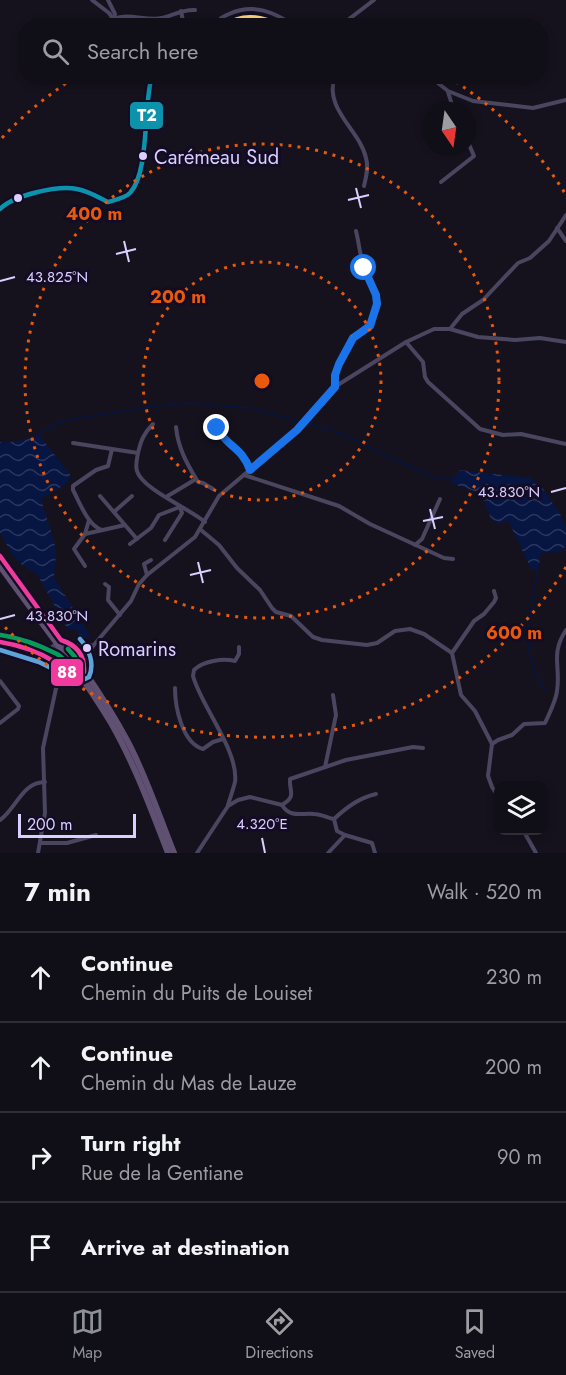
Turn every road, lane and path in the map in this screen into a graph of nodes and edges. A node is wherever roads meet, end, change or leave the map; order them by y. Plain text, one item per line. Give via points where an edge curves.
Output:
1 (92, 0) edge
2 (108, 0) edge
3 (374, 0) edge
4 (195, 10) dead end
5 (181, 11) junction
6 (113, 18) edge
7 (114, 18) edge
8 (116, 18) edge
9 (148, 18) edge
10 (164, 18) edge
11 (182, 18) edge
12 (221, 18) edge
13 (283, 18) edge
14 (350, 18) edge
15 (333, 84) edge
16 (439, 84) edge
17 (448, 91) junction
18 (566, 100) edge
19 (451, 102) edge
20 (474, 156) edge
21 (441, 182) dead end
22 (364, 186) dead end
23 (566, 215) edge
24 (557, 228) junction
25 (356, 231) dead end
26 (566, 241) edge
27 (450, 329) junction
28 (406, 342) junction
29 (566, 342) edge
30 (335, 385) junction
31 (153, 424) dead end
32 (176, 427) dead end
33 (217, 428) dead end
34 (73, 443) dead end
35 (566, 444) edge
36 (112, 449) junction
37 (138, 453) junction
38 (250, 470) junction
39 (244, 475) junction
40 (196, 479) junction
41 (213, 489) dead end
42 (100, 496) dead end
43 (132, 496) dead end
44 (166, 497) junction
45 (440, 499) dead end
46 (180, 507) junction
47 (115, 511) junction
48 (89, 519) junction
49 (205, 522) junction
50 (125, 525) junction
51 (102, 530) junction
52 (201, 530) junction
53 (85, 534) junction
54 (137, 539) junction
55 (165, 540) dead end
56 (130, 544) dead end
57 (415, 545) junction
58 (0, 556) edge
59 (151, 560) dead end
60 (453, 560) dead end
61 (0, 566) edge
62 (85, 566) dead end
63 (147, 575) junction
64 (105, 584) dead end
65 (494, 591) dead end
66 (120, 615) junction
67 (566, 630) edge
68 (0, 642) edge
69 (57, 644) junction
70 (74, 644) junction
71 (92, 645) junction
72 (239, 647) dead end
73 (452, 653) junction
74 (40, 655) junction
75 (85, 662) junction
76 (58, 664) junction
77 (78, 674) junction
78 (0, 681) edge
79 (57, 684) junction
80 (174, 688) dead end
81 (333, 695) dead end
82 (0, 723) edge
83 (223, 739) junction
84 (492, 744) junction
85 (423, 748) dead end
86 (325, 767) junction
87 (45, 782) junction
88 (494, 790) edge
89 (376, 794) dead end
90 (282, 805) junction
91 (228, 806) junction
92 (334, 819) junction
93 (0, 820) edge
94 (96, 835) dead end
95 (345, 835) junction
96 (525, 835) edge
97 (40, 843) junction
98 (38, 853) edge
99 (168, 853) edge
100 (174, 853) edge
101 (197, 853) edge
102 (328, 853) edge
103 (375, 853) edge
104 (536, 853) edge

1 - 6 street
2 - 7 street
3 - 14 street
4 - 5 street
5 - 10 street
5 - 11 street
8 - 9 street
12 - 13 street via 259,9
15 - 22 street via 338,111 364,150
16 - 17 street
17 - 18 street via 473,101 533,108
17 - 19 street
20 - 21 street
23 - 24 street
24 - 26 street
24 - 27 street via 549,241 518,263
25 - 30 street via 377,304 370,326 353,338 339,364
27 - 28 street via 434,329
27 - 29 street via 478,337
28 - 30 street
28 - 35 street via 423,362 428,382 480,429
30 - 38 street via 304,423
31 - 37 street via 145,431
32 - 40 street via 180,450
33 - 38 street via 243,455
34 - 36 street
36 - 37 street
36 - 48 street via 108,466 73,486
37 - 44 street via 139,477
38 - 39 street
39 - 49 street via 219,496
39 - 57 street via 339,506
40 - 41 street
40 - 44 street
42 - 47 street
43 - 47 street
44 - 46 street
45 - 57 street
46 - 49 street via 195,512
46 - 54 street via 159,515
46 - 55 street via 182,513
47 - 50 street
48 - 51 street
48 - 53 street
49 - 52 street
50 - 51 street
50 - 54 street
51 - 53 street
52 - 63 street
52 - 73 street via 219,545 276,612 291,616 313,637 367,645 395,631 410,629
53 - 62 street via 74,549
54 - 56 street
57 - 60 street
58 - 69 main road
59 - 63 street via 144,564
61 - 69 main road
63 - 66 street
64 - 66 street via 109,587 108,600
65 - 73 street via 494,602 474,621
66 - 71 street
67 - 84 street via 557,647 557,695 545,723 524,724
68 - 74 street
69 - 70 street
69 - 74 street
69 - 76 street
69 - 77 main road
70 - 71 street
70 - 75 street
71 - 75 street
72 - 83 street via 235,661 200,665 194,670 194,680
73 - 84 street via 461,695 475,711
74 - 76 street
75 - 77 street
76 - 77 street
76 - 79 street
77 - 79 street
77 - 99 main road via 130,759
77 - 100 main road via 117,722 153,797
78 - 82 street via 19,706
79 - 87 street via 44,738
80 - 83 street via 182,726 197,747 203,749
81 - 86 street via 336,715
83 - 91 street via 235,781
84 - 88 street via 488,776
85 - 86 street
86 - 90 street via 290,779 291,797
87 - 93 street via 29,787
87 - 97 street
89 - 92 street via 347,807
90 - 91 street via 250,797
90 - 92 street via 290,814
91 - 101 street
92 - 95 street via 337,831
94 - 97 street via 67,843
95 - 102 street
95 - 103 street via 372,843
96 - 104 street
97 - 98 street

